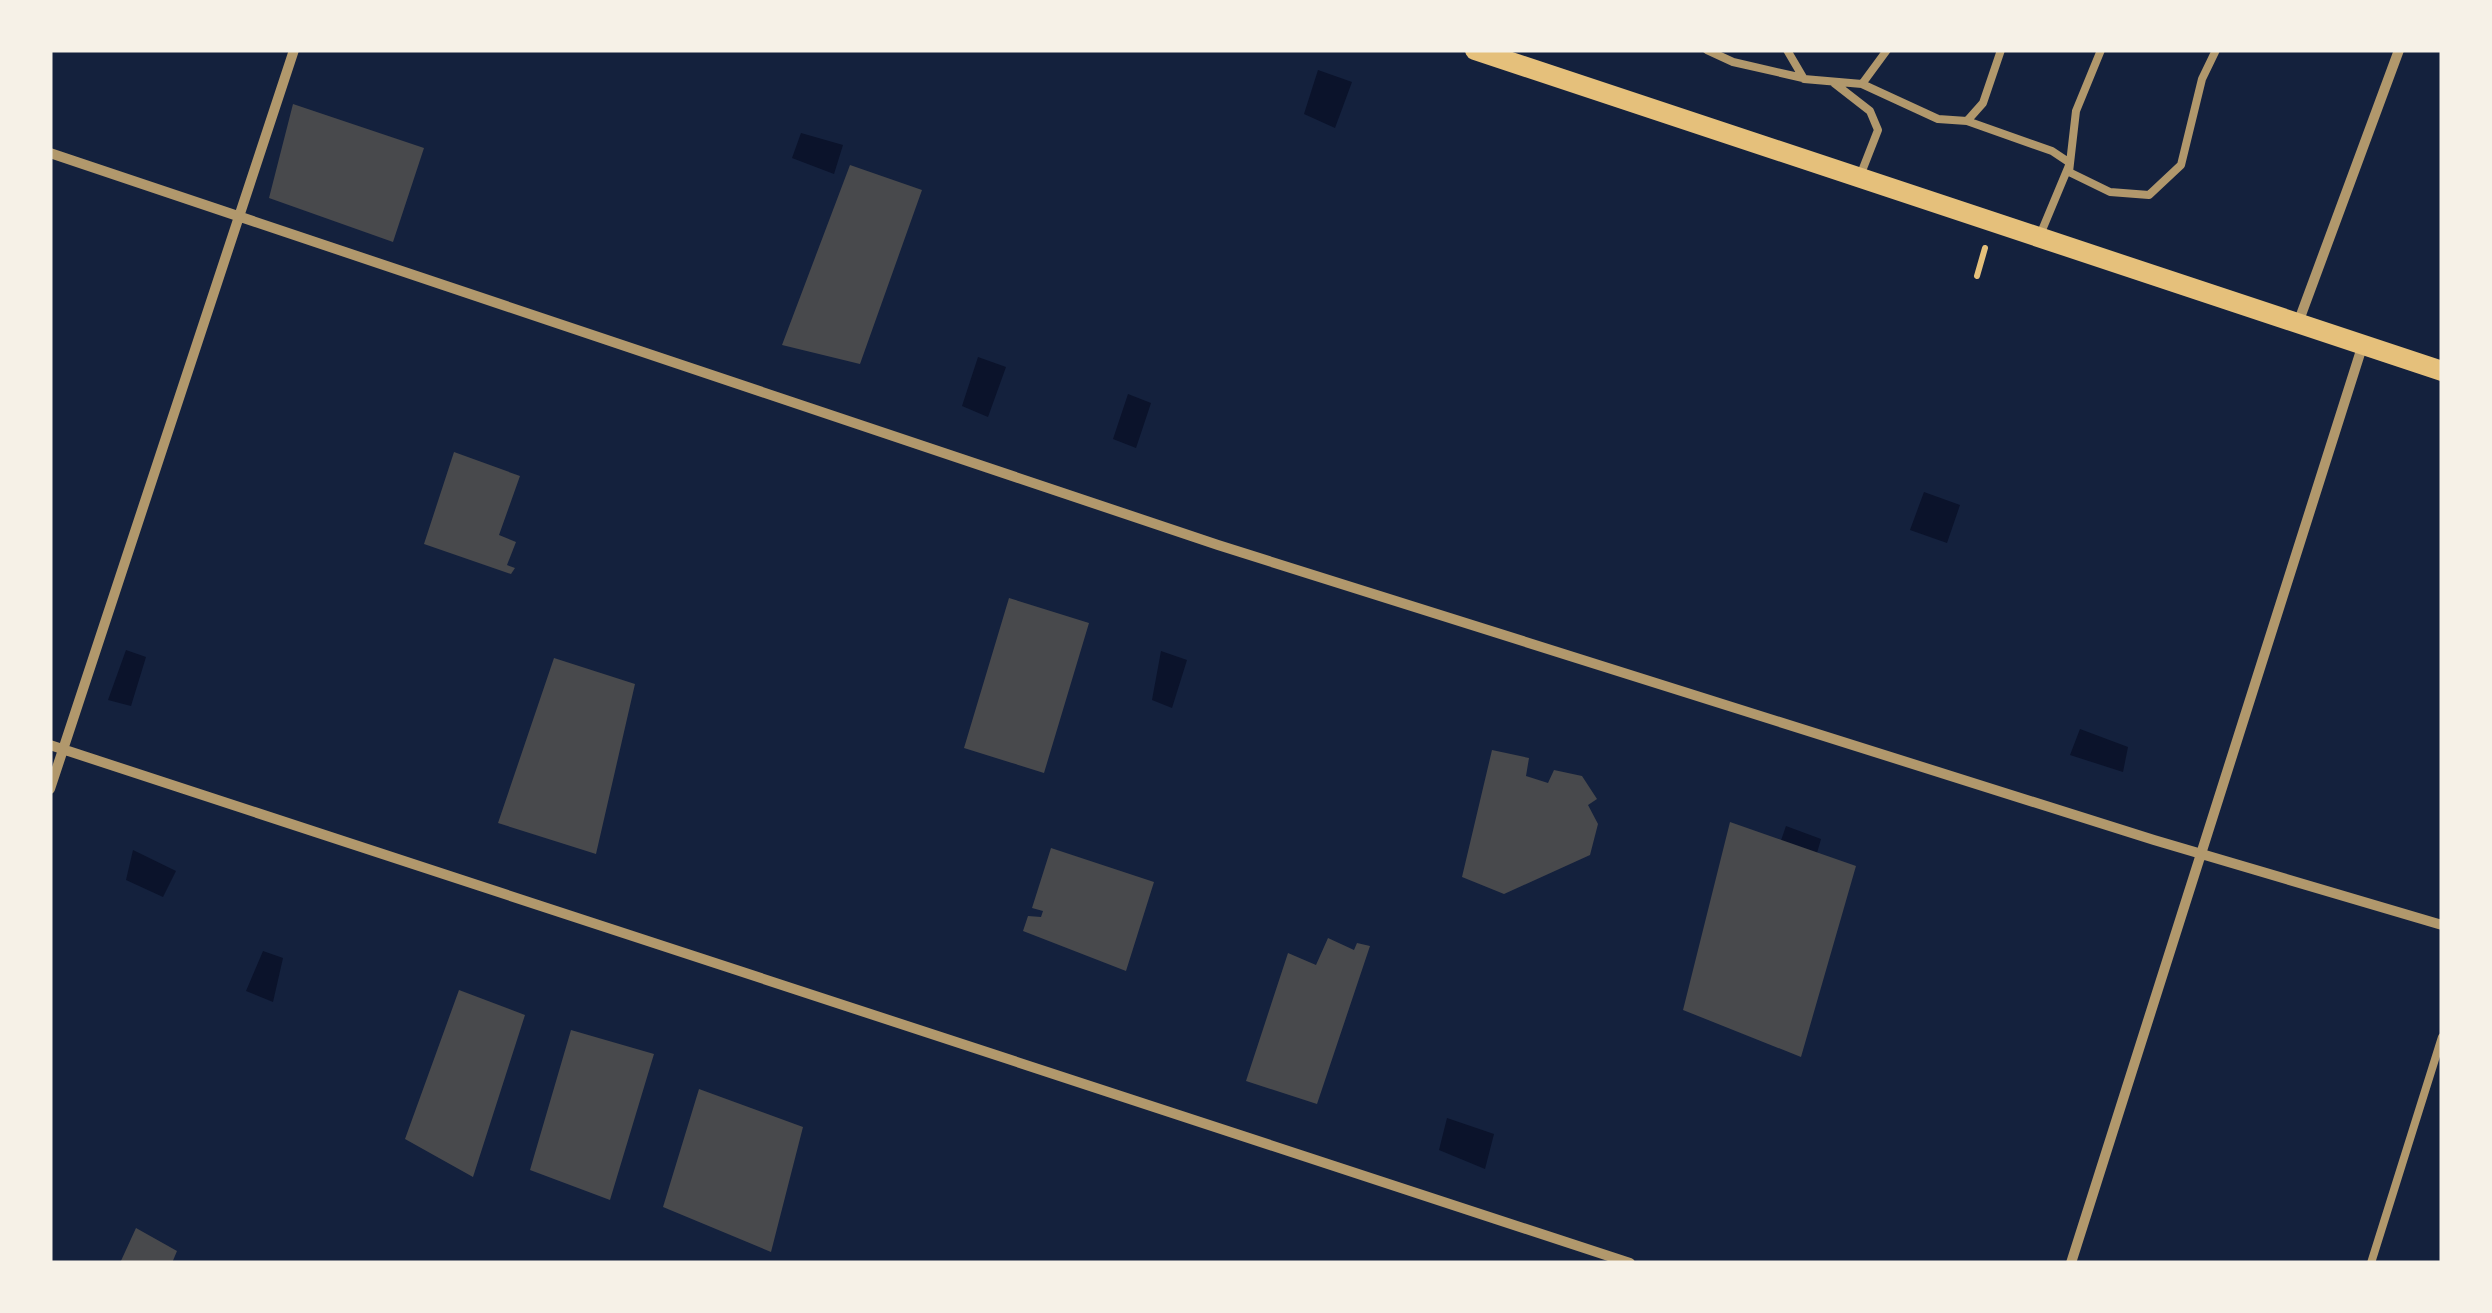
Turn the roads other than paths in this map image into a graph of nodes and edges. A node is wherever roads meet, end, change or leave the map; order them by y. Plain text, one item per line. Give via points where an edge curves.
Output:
1 (294, 50) edge
2 (1475, 50) edge
3 (1707, 50) edge
4 (1787, 50) edge
5 (1887, 50) edge
6 (2001, 50) edge
7 (2100, 50) edge
8 (2216, 50) edge
9 (2399, 50) edge
10 (1804, 79) junction
11 (1830, 81) junction
12 (1862, 84) junction
13 (1966, 121) junction
14 (50, 153) edge
15 (2070, 163) junction
16 (1860, 178) junction
17 (238, 214) junction
18 (2039, 237) junction
19 (2298, 322) junction
20 (2363, 344) junction
21 (2442, 371) edge
22 (50, 744) edge
23 (63, 749) junction
24 (50, 789) edge
25 (2202, 854) junction
26 (2442, 925) edge
27 (2442, 1037) edge
28 (1630, 1263) edge
29 (2072, 1263) edge
30 (2370, 1263) edge

1 - 17 street
2 - 16 main road
3 - 10 lane
4 - 10 lane
5 - 12 lane
6 - 13 lane via 1983,103
7 - 15 lane via 2076,112
8 - 15 lane via 2181,165 2150,195 2110,192 2069,172
9 - 19 street
10 - 11 lane
11 - 12 lane
11 - 16 lane via 1870,110 1878,130
12 - 13 lane via 1938,120
13 - 15 lane
14 - 17 street
15 - 18 lane
16 - 18 main road
17 - 23 street
17 - 25 street via 1218,546
18 - 19 main road
19 - 20 main road
20 - 21 main road
20 - 25 street
22 - 23 street
23 - 24 street
23 - 28 street
25 - 26 street
25 - 29 street
27 - 30 lane

